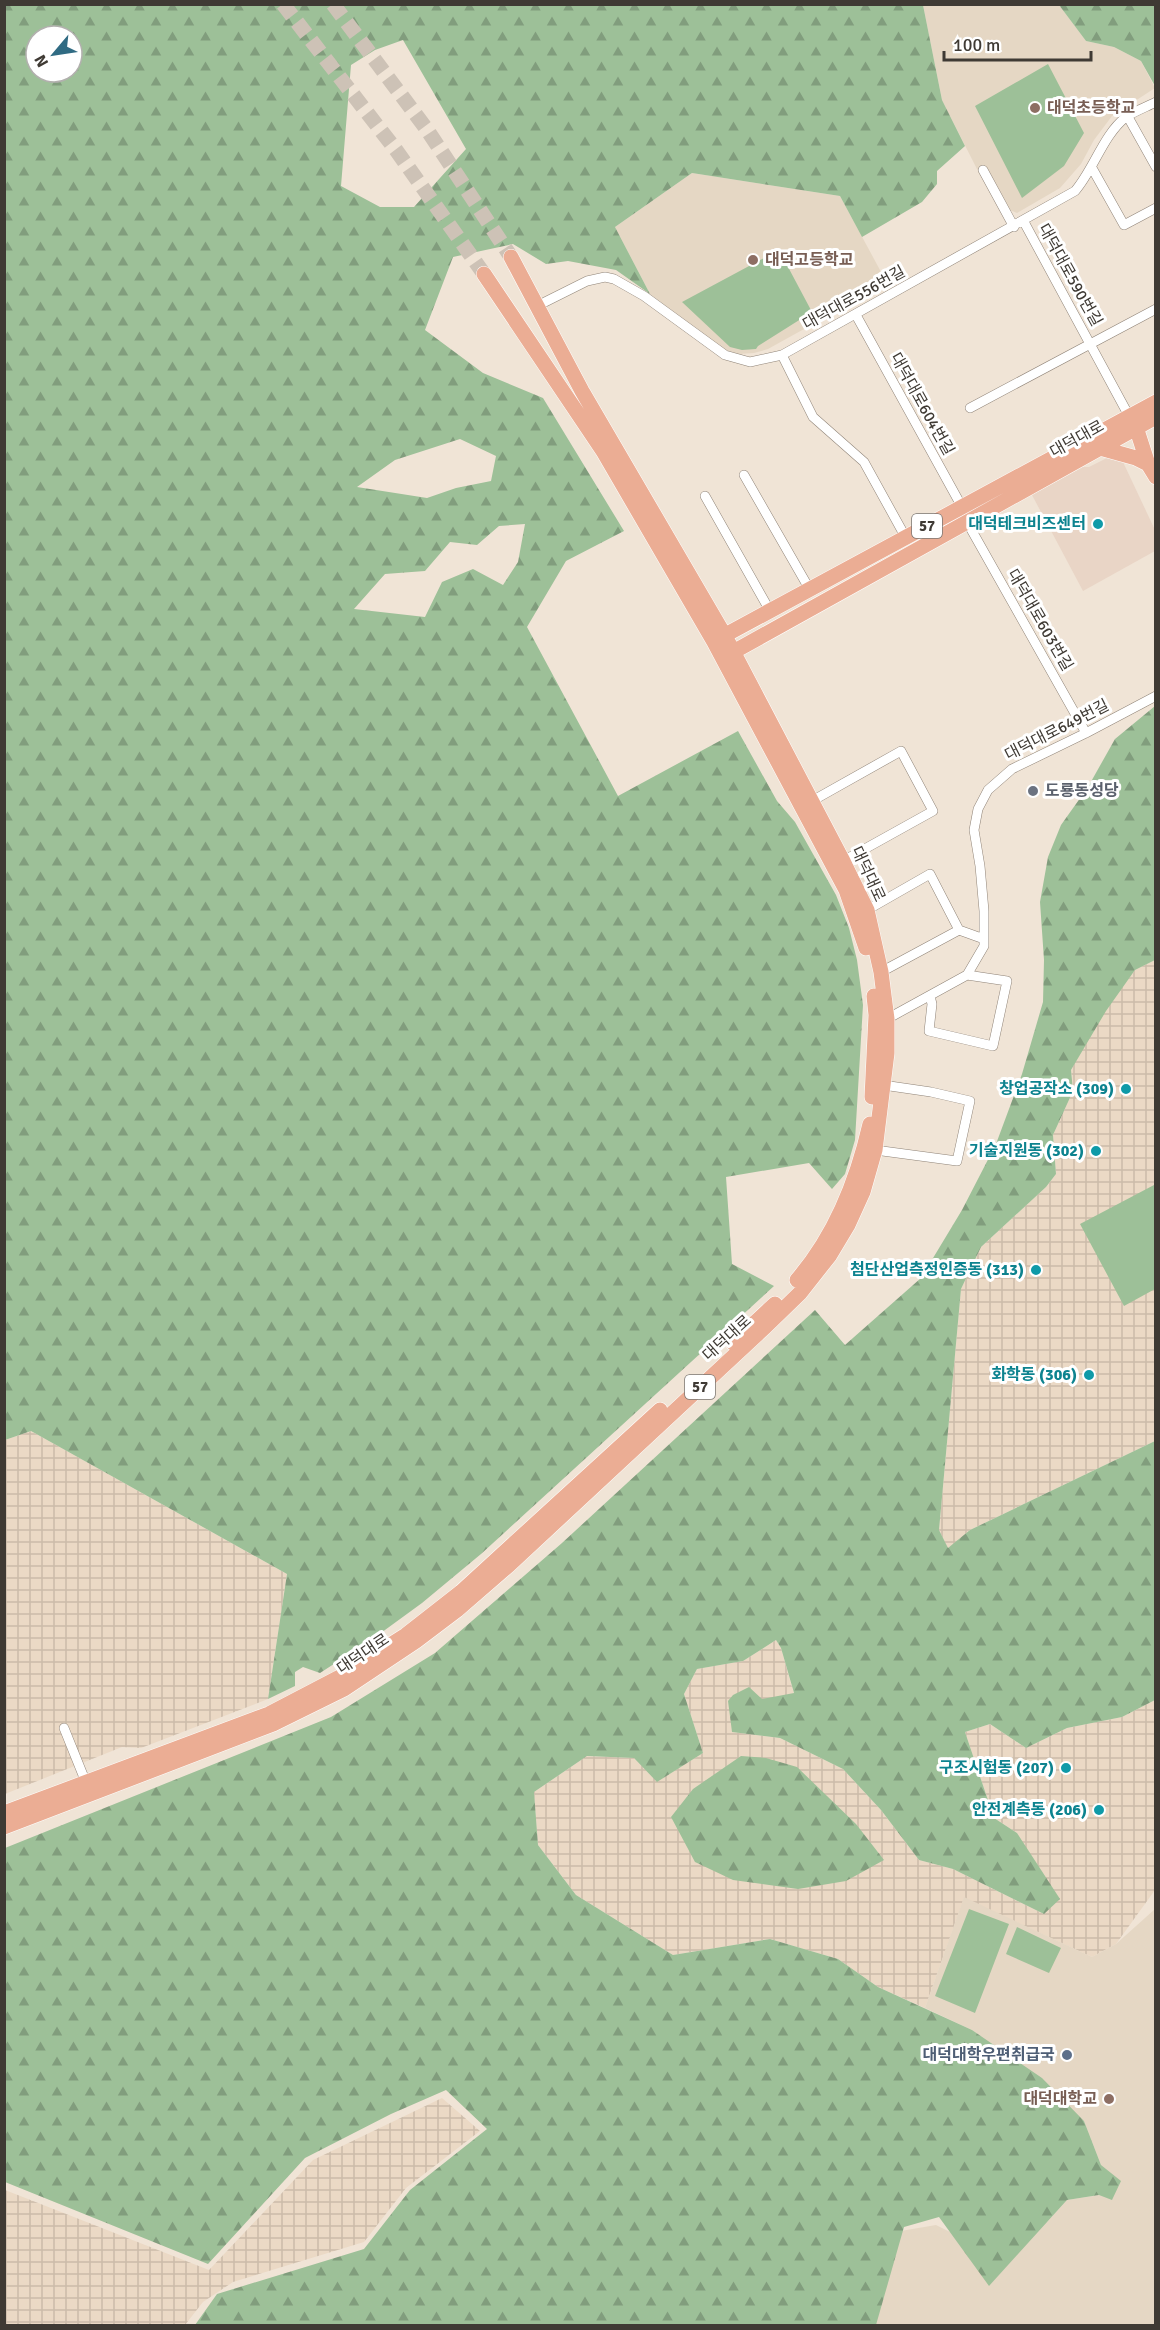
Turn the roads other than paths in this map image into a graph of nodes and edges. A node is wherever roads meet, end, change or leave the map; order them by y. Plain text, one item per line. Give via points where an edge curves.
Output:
1 (1155, 102) edge
2 (1128, 117) junction
3 (1155, 167) edge
4 (1092, 168) junction
5 (983, 170) dead end
6 (1155, 208) edge
7 (1024, 222) junction
8 (1014, 227) junction
9 (511, 257) tunnel mouth
10 (484, 274) tunnel mouth
11 (537, 306) junction
12 (1155, 309) edge
13 (856, 315) junction
14 (1090, 343) junction
15 (782, 355) junction
16 (1155, 402) edge
17 (970, 408) dead end
18 (1155, 417) edge
19 (1133, 422) junction
20 (1155, 447) edge
21 (1100, 448) junction
22 (1152, 470) edge
23 (744, 475) dead end
24 (705, 496) dead end
25 (964, 514) junction
26 (906, 538) junction
27 (810, 590) junction
28 (770, 611) junction
29 (719, 639) junction
30 (728, 655) junction
31 (1155, 696) edge
32 (1086, 733) junction
33 (812, 801) junction
34 (843, 861) junction
35 (867, 910) junction
36 (959, 930) junction
37 (984, 939) junction
38 (881, 972) junction
39 (967, 975) junction
40 (930, 996) junction
41 (887, 1019) junction
42 (883, 1085) junction
43 (875, 1150) junction
44 (64, 1728) dead end
45 (88, 1787) junction
46 (4, 1813) edge
47 (4, 1827) edge

1 - 2 street, 대덕대로556번길
2 - 3 street
2 - 4 street, 대덕대로556번길 via 1109,137
4 - 6 street via 1124,225
4 - 7 street, 대덕대로556번길 via 1075,192
5 - 8 street
7 - 8 street, 대덕대로556번길
7 - 14 street, 대덕대로590번길
8 - 13 street, 대덕대로556번길
9 - 11 main road
10 - 29 main road via 603,451
11 - 15 street, 대덕대로556번길 via 587,281 605,277 644,296 724,355 750,362
11 - 29 main road
12 - 14 street, 대덕대로590번길
13 - 15 street, 대덕대로556번길
13 - 25 street, 대덕대로604번길
14 - 17 street, 대덕대로590번길
14 - 19 street, 대덕대로590번길
15 - 26 street via 813,417 864,462
16 - 19 main road, 대덕대로 / 57
18 - 19 main road, 대덕대로 / 57
19 - 20 main road
19 - 21 main road, 대덕대로 / 57
19 - 22 main road
19 - 25 main road, 대덕대로 / 57
21 - 22 main road via 1136,458
21 - 25 main road, 대덕대로 / 57
23 - 27 street
24 - 28 street
25 - 26 main road, 대덕대로 / 57
25 - 30 main road, 대덕대로 / 57
25 - 32 street, 대덕대로603번길
26 - 27 main road, 대덕대로 / 57
27 - 28 main road, 대덕대로 / 57
28 - 29 main road, 대덕대로 / 57
29 - 30 main road, 대덕대로 / 57
30 - 33 main road, 대덕대로 / 57
30 - 45 main road, 대덕대로 / 57 via 846,890 872,975 876,1014 870,1122 860,1167 840,1217 783,1297 536,1526 406,1635 338,1678 269,1714
31 - 32 street, 대덕대로649번길
32 - 37 street, 대덕대로649번길 via 1007,772 988,790 978,809 974,830
33 - 34 main road, 대덕대로 / 57
33 - 34 street via 901,751 933,811
34 - 35 main road, 대덕대로 / 57
35 - 36 street via 930,874
35 - 38 main road, 대덕대로 / 57
36 - 37 street
36 - 38 street
37 - 39 street, 대덕대로649번길
38 - 41 main road, 대덕대로 / 57
39 - 40 street
39 - 40 street via 1007,981 993,1046 929,1031
40 - 41 street
41 - 42 main road, 대덕대로 / 57
42 - 43 main road, 대덕대로 / 57
42 - 43 street via 970,1101 957,1161
43 - 45 main road, 대덕대로 / 57 via 848,1225 800,1293 457,1610 344,1689 273,1724
44 - 45 street
45 - 46 main road, 대덕대로 / 57
45 - 47 main road, 대덕대로 / 57

